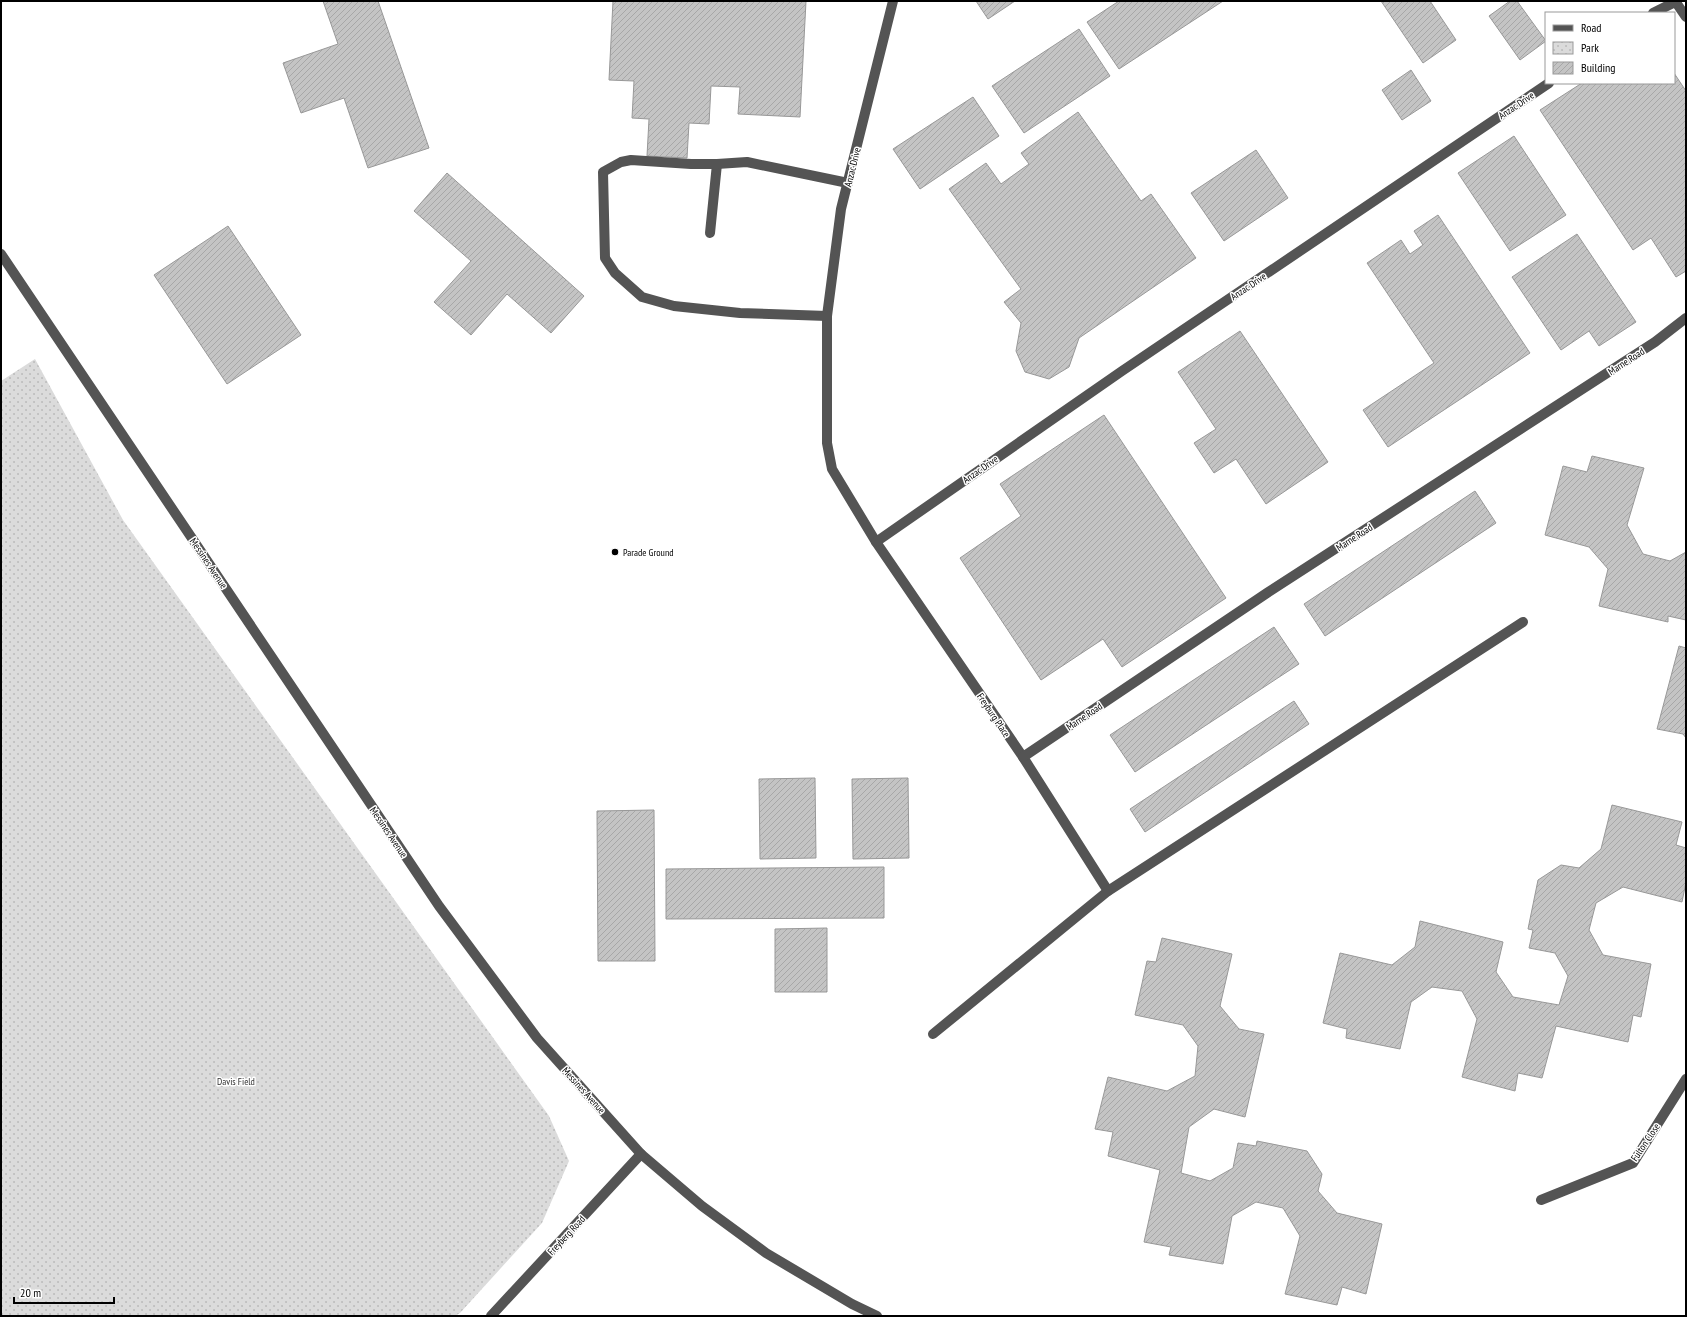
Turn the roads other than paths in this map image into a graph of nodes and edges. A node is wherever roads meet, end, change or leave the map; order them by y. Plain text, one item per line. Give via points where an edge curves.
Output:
1 (893, 1) edge
2 (1676, 1) edge
3 (1655, 12) edge
4 (1686, 17) edge
5 (1548, 84) edge
6 (717, 164) junction
7 (848, 183) junction
8 (710, 233) dead end
9 (1, 254) edge
10 (827, 316) junction
11 (1686, 318) edge
12 (876, 542) junction
13 (1523, 622) dead end
14 (1023, 757) junction
15 (1108, 891) junction
16 (933, 1034) dead end
17 (1686, 1079) edge
18 (641, 1154) junction
19 (1541, 1200) dead end
20 (491, 1316) edge
21 (876, 1316) edge

1 - 7 street, Anzac Drive
2 - 3 street
2 - 4 street
5 - 12 street, Anzac Drive via 1129,366
6 - 7 street via 747,162
6 - 8 street
6 - 10 street via 631,160 621,162 603,172 605,258 615,273 642,297 674,306 740,313
7 - 10 street, Anzac Drive via 841,209
9 - 18 street, Messines Avenue via 439,906 537,1038
10 - 12 street, Anzac Drive via 827,443 832,469
11 - 14 street, Marne Road via 1655,342 1267,593
12 - 14 street, Freyburg Place
13 - 15 street
14 - 15 street, Freyburg Place
15 - 16 street
17 - 19 street, Fulton Close via 1633,1163
18 - 20 street, Freyberg Road
18 - 21 street, Messines Avenue via 702,1206 766,1253

